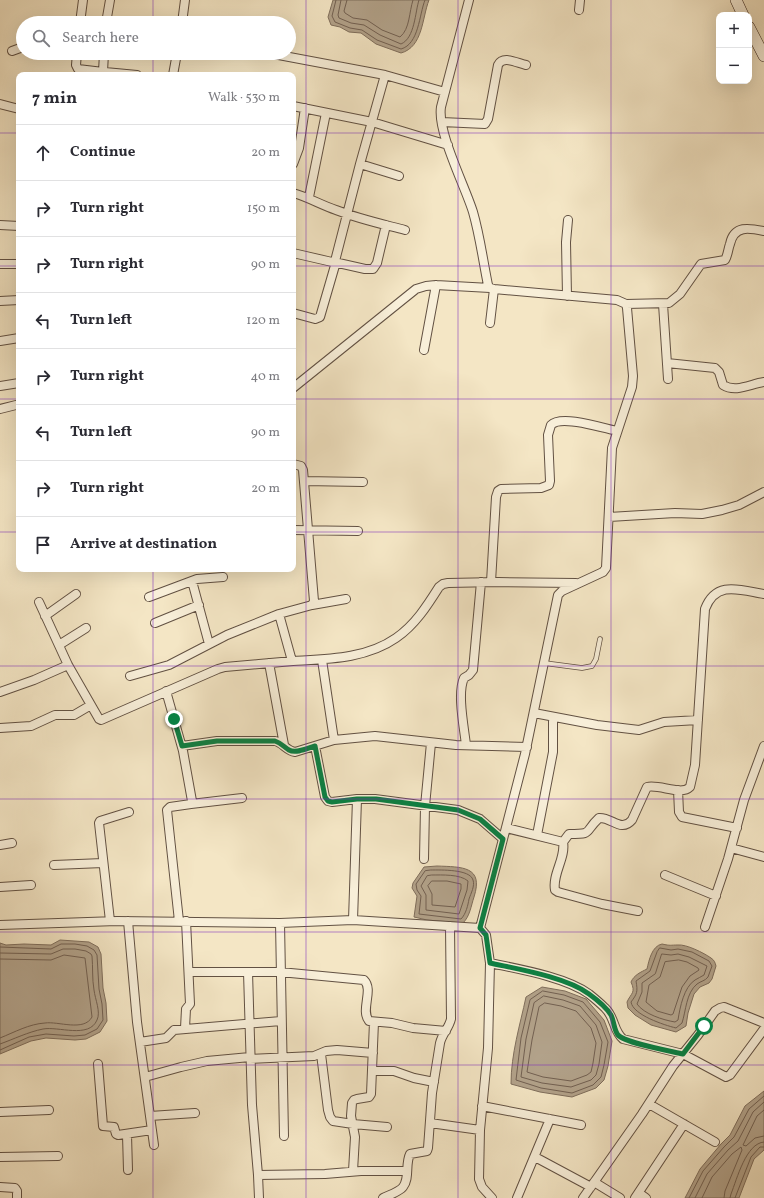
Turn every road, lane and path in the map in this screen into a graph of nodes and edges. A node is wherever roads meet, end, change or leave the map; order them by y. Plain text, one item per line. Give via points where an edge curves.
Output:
1 (82, 0) edge
2 (110, 0) edge
3 (185, 0) edge
4 (469, 0) edge
5 (580, 0) edge
6 (736, 0) edge
7 (579, 10) dead end
8 (742, 12) edge
9 (81, 16) edge
10 (107, 16) edge
11 (183, 16) edge
12 (752, 33) edge
13 (16, 50) edge
14 (12, 51) dead end
15 (764, 56) edge
16 (296, 58) edge
17 (77, 60) edge
18 (104, 60) edge
19 (176, 60) edge
20 (526, 65) dead end
21 (92, 72) edge
22 (103, 72) edge
23 (174, 72) edge
24 (385, 75) junction
25 (445, 92) junction
26 (0, 104) edge
27 (296, 106) edge
28 (16, 108) edge
29 (305, 108) junction
30 (326, 113) junction
31 (372, 122) junction
32 (442, 122) junction
33 (448, 144) junction
34 (296, 156) edge
35 (360, 164) junction
36 (399, 176) dead end
37 (296, 194) edge
38 (309, 197) junction
39 (348, 214) junction
40 (568, 220) dead end
41 (0, 225) edge
42 (386, 225) junction
43 (16, 226) edge
44 (405, 230) dead end
45 (764, 231) edge
46 (296, 254) edge
47 (335, 262) junction
48 (0, 264) edge
49 (16, 264) edge
50 (436, 285) junction
51 (492, 289) junction
52 (567, 296) junction
53 (16, 300) edge
54 (0, 301) edge
55 (626, 304) junction
56 (663, 304) junction
57 (296, 314) edge
58 (490, 323) dead end
59 (16, 338) edge
60 (0, 341) edge
61 (424, 350) dead end
62 (667, 363) junction
63 (668, 379) dead end
64 (764, 382) edge
65 (16, 383) edge
66 (0, 386) edge
67 (296, 386) edge
68 (16, 405) dead end
69 (0, 409) edge
70 (616, 431) junction
71 (296, 465) edge
72 (304, 481) junction
73 (363, 482) dead end
74 (764, 492) edge
75 (609, 517) junction
76 (296, 530) edge
77 (308, 530) junction
78 (358, 531) dead end
79 (223, 577) dead end
80 (192, 580) junction
81 (480, 582) junction
82 (491, 582) junction
83 (578, 584) junction
84 (76, 594) dead end
85 (764, 594) edge
86 (149, 597) dead end
87 (346, 600) dead end
88 (39, 602) dead end
89 (199, 605) junction
90 (312, 605) junction
91 (279, 614) junction
92 (45, 616) junction
93 (155, 623) dead end
94 (86, 628) dead end
95 (600, 639) dead end
96 (210, 644) junction
97 (59, 646) junction
98 (322, 660) junction
99 (292, 661) junction
100 (269, 663) junction
101 (544, 663) junction
102 (68, 665) junction
103 (130, 676) dead end
104 (166, 691) junction
105 (0, 692) edge
106 (91, 705) junction
107 (534, 713) junction
108 (553, 717) junction
109 (698, 720) junction
110 (0, 728) edge
111 (334, 740) junction
112 (431, 742) junction
113 (284, 745) junction
114 (466, 745) junction
115 (182, 746) junction
116 (315, 746) junction
117 (527, 746) junction
118 (764, 746) edge
119 (678, 790) junction
120 (242, 798) dead end
121 (357, 799) junction
122 (191, 804) junction
123 (425, 806) junction
124 (130, 812) dead end
125 (506, 828) junction
126 (737, 828) junction
127 (538, 835) junction
128 (503, 839) junction
129 (564, 842) junction
130 (12, 843) dead end
131 (0, 845) edge
132 (731, 848) junction
133 (764, 857) edge
134 (424, 859) dead end
135 (103, 863) junction
136 (54, 865) dead end
137 (665, 875) dead end
138 (30, 884) dead end
139 (0, 887) edge
140 (716, 896) junction
141 (638, 911) dead end
142 (353, 920) junction
143 (110, 921) junction
144 (128, 921) junction
145 (182, 921) junction
146 (280, 923) junction
147 (0, 925) edge
148 (450, 926) junction
149 (705, 927) dead end
150 (480, 928) junction
151 (490, 963) junction
152 (189, 972) junction
153 (248, 972) junction
154 (280, 972) junction
155 (281, 1021) junction
156 (374, 1022) junction
157 (764, 1023) edge
158 (249, 1024) junction
159 (186, 1028) junction
160 (764, 1029) edge
161 (446, 1031) junction
162 (140, 1042) junction
163 (373, 1053) junction
164 (321, 1054) junction
165 (683, 1054) junction
166 (250, 1058) junction
167 (282, 1059) junction
168 (98, 1064) dead end
169 (372, 1071) junction
170 (145, 1077) junction
171 (434, 1082) junction
172 (649, 1104) junction
173 (482, 1106) junction
174 (49, 1110) dead end
175 (0, 1112) edge
176 (195, 1113) dead end
177 (150, 1116) junction
178 (550, 1119) junction
179 (430, 1123) junction
180 (353, 1124) junction
181 (684, 1124) junction
182 (581, 1125) dead end
183 (387, 1127) dead end
184 (152, 1130) junction
185 (480, 1130) junction
186 (127, 1135) junction
187 (284, 1136) dead end
188 (715, 1142) dead end
189 (154, 1145) dead end
190 (58, 1156) dead end
191 (0, 1157) edge
192 (534, 1157) junction
193 (128, 1170) dead end
194 (353, 1172) junction
195 (406, 1172) junction
196 (258, 1175) junction
197 (593, 1185) junction
198 (0, 1187) edge
199 (637, 1195) edge
200 (17, 1198) edge
201 (259, 1198) edge
202 (383, 1198) edge
203 (492, 1198) edge
204 (517, 1198) edge
205 (583, 1198) edge
206 (620, 1198) edge
207 (646, 1198) edge

1 - 9 street
2 - 10 street
3 - 11 street
4 - 25 street
5 - 7 street
6 - 8 street
12 - 15 street
13 - 14 street
16 - 24 street
17 - 21 street via 77,68
18 - 22 street
19 - 23 street
20 - 32 street via 508,60 500,61 486,124
24 - 25 street
24 - 31 street
25 - 32 street via 440,111
26 - 28 street
27 - 29 street
29 - 30 street
29 - 34 street
30 - 31 street
30 - 38 street
31 - 33 street
31 - 35 street
32 - 33 street
33 - 51 street via 473,212 488,284
35 - 36 street
35 - 39 street
37 - 38 street
38 - 39 street
39 - 42 street
39 - 47 street
40 - 52 street
41 - 43 street
42 - 44 street
42 - 47 street via 377,263 373,269
45 - 56 street via 738,231 733,235 725,260 701,264 680,294 669,303
46 - 47 street
47 - 57 street via 320,317 315,319
48 - 49 street
50 - 51 street
50 - 61 street
50 - 67 street via 416,289
51 - 52 street
51 - 58 street
52 - 55 street via 616,300
53 - 54 street
55 - 56 street
55 - 70 street via 633,381
56 - 62 street
59 - 60 street
62 - 63 street
62 - 64 street via 715,368 723,385 728,387 742,388
65 - 66 street
68 - 69 street
70 - 75 street via 612,448
70 - 82 street via 566,420 559,420 551,425 548,435 548,485 541,488 498,491
71 - 72 street via 303,470
72 - 73 street
72 - 77 street
74 - 75 street via 740,505 702,514
75 - 83 street via 606,568
76 - 77 street
77 - 78 street
77 - 90 street via 314,601
79 - 80 street
80 - 86 street
80 - 89 street
81 - 82 street
81 - 98 street via 443,584 421,615 396,638 366,651
81 - 114 street via 473,670 464,678 461,685
82 - 83 street
83 - 101 street via 558,595
84 - 92 street
85 - 109 street via 720,590 708,601 705,608
87 - 90 street
88 - 92 street
89 - 93 street
89 - 96 street
90 - 91 street
91 - 96 street
91 - 99 street
92 - 97 street
94 - 97 street
95 - 101 lane via 592,666 582,668
96 - 103 street via 169,665
97 - 102 street
98 - 99 street
98 - 111 street
99 - 100 street
100 - 104 street via 218,669
100 - 113 street
101 - 107 street
102 - 105 street
102 - 106 street
104 - 106 street via 100,720
104 - 115 street
106 - 110 street via 74,715 55,715 31,726
107 - 108 street
107 - 117 street
108 - 109 street via 639,730 664,722
108 - 127 street via 553,752
109 - 119 street via 693,778 688,789
111 - 112 street via 376,736
111 - 116 street
112 - 114 street
112 - 123 street
113 - 115 street via 275,741 223,740
113 - 116 street via 295,752
114 - 117 street
115 - 122 street
116 - 121 street via 328,801
117 - 125 street
118 - 126 street via 744,800
119 - 126 street via 679,812 682,817
119 - 129 street via 647,787 629,824 621,825 599,818 588,833 569,834
120 - 122 street
121 - 123 street
121 - 142 street
122 - 145 street via 170,807 167,810
123 - 128 street via 466,812 484,822
123 - 134 street
124 - 135 street via 98,823
125 - 127 street
125 - 128 street
126 - 132 street
127 - 129 street
128 - 150 street
129 - 141 street via 555,890 602,904
130 - 131 street
132 - 133 street
132 - 140 street
135 - 136 street
135 - 143 street
137 - 140 street
138 - 139 street
140 - 149 street
142 - 146 street
142 - 148 street
143 - 144 street
143 - 147 street
144 - 145 street
144 - 162 street
145 - 146 street
145 - 152 street
146 - 154 street
148 - 150 street
148 - 161 street via 451,1019
150 - 151 street via 486,935
151 - 165 street via 573,985 607,1009 618,1035 623,1039
151 - 173 street via 488,1048
152 - 153 street
152 - 159 street via 190,1004 186,1009
153 - 154 street
153 - 158 street
154 - 155 street
154 - 156 street via 364,980 367,986 367,1018
155 - 158 street
155 - 167 street
156 - 161 street
156 - 163 street
157 - 165 street via 720,1008 715,1011
158 - 159 street
158 - 166 street
159 - 162 street via 172,1031 166,1038
160 - 165 street via 728,1077 722,1077
161 - 171 street via 440,1039
162 - 170 street
163 - 164 street via 337,1050
163 - 169 street
164 - 167 street
164 - 180 street via 330,1117 333,1121
165 - 172 street via 672,1066
166 - 167 street
166 - 170 street via 207,1061
166 - 196 street
167 - 187 street
168 - 186 street via 102,1125 114,1128 117,1135
169 - 171 street via 394,1071
169 - 180 street via 370,1097 354,1100 352,1104
170 - 177 street
171 - 179 street
172 - 181 street
172 - 197 street
173 - 178 street
173 - 185 street
174 - 175 street
176 - 177 street
177 - 184 street
178 - 182 street
178 - 192 street
179 - 185 street
179 - 195 street via 426,1151 410,1154
180 - 183 street
180 - 194 street
181 - 188 street
181 - 199 street
184 - 186 street
184 - 189 street
185 - 203 street via 480,1184
186 - 193 street
190 - 191 street
192 - 197 street
192 - 204 street
194 - 195 street
194 - 196 street
195 - 202 street via 404,1186
196 - 201 street
197 - 205 street
197 - 206 street
198 - 200 street via 15,1188
199 - 207 street

